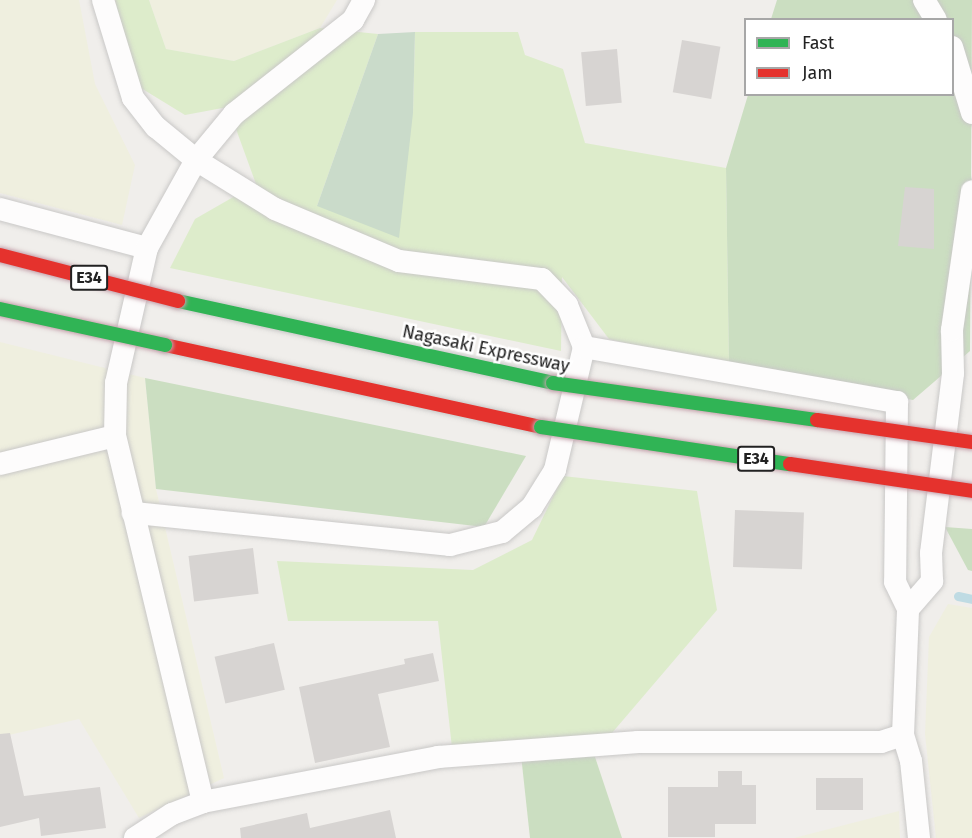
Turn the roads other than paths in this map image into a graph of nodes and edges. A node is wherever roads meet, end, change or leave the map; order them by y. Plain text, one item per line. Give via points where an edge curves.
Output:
1 (103, 0) edge
2 (364, 0) edge
3 (924, 0) edge
4 (935, 18) edge
5 (954, 54) edge
6 (972, 113) edge
7 (196, 160) junction
8 (972, 191) edge
9 (0, 209) edge
10 (147, 248) junction
11 (0, 255) edge
12 (0, 309) edge
13 (584, 347) junction
14 (962, 374) edge
15 (115, 436) junction
16 (972, 442) edge
17 (0, 464) edge
18 (972, 491) edge
19 (133, 513) junction
20 (908, 609) junction
21 (903, 735) junction
22 (203, 802) junction
23 (135, 838) edge
24 (919, 838) edge

1 - 7 street via 133,98 156,127
2 - 7 street via 353,20 234,114
3 - 4 street
5 - 6 street
7 - 10 street
7 - 13 street via 275,209 399,261 542,279 567,304
8 - 14 street via 952,330
9 - 10 street
10 - 15 street via 116,383
11 - 16 highway, Nagasaki Expressway / E34, bridge via 178,301 553,383
12 - 18 highway, E34, bridge via 541,427
13 - 19 street via 555,470 532,507 501,532 450,545
13 - 20 street via 897,402 895,582
14 - 20 street via 931,554 932,581
15 - 17 street
15 - 19 street
19 - 22 street
20 - 21 street
21 - 22 street via 881,742 638,742 438,758
21 - 24 street via 911,761
22 - 23 street via 172,814

